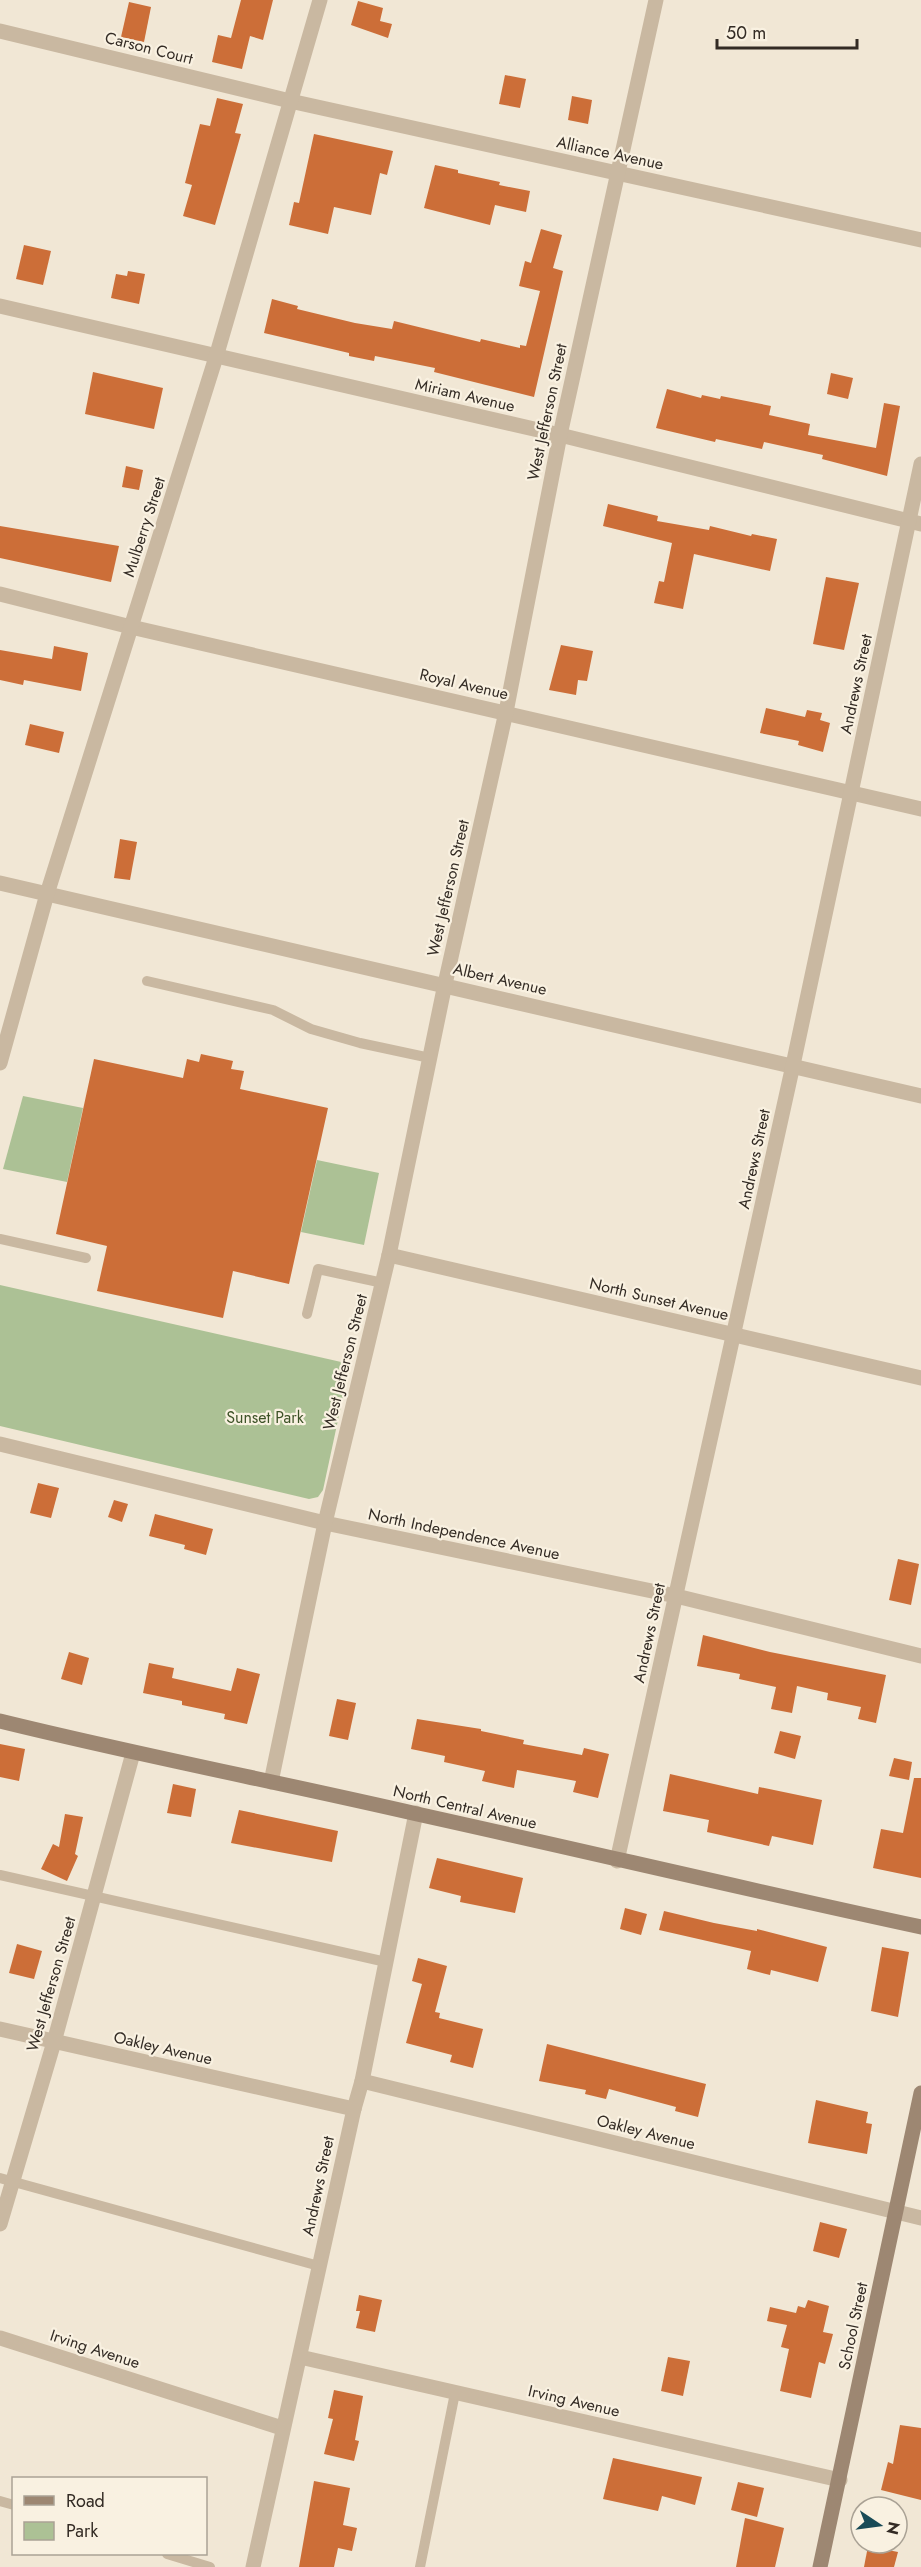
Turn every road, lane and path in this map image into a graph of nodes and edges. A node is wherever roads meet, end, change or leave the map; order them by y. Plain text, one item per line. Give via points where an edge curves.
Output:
1 (320, 0) edge
2 (656, 0) edge
3 (0, 31) edge
4 (290, 101) junction
5 (618, 173) junction
6 (921, 240) edge
7 (0, 306) edge
8 (216, 357) junction
9 (560, 435) junction
10 (921, 464) edge
11 (914, 522) edge
12 (0, 594) edge
13 (131, 627) junction
14 (506, 712) junction
15 (852, 793) junction
16 (921, 809) edge
17 (0, 883) edge
18 (47, 894) junction
19 (147, 981) dead end
20 (445, 984) junction
21 (430, 1058) junction
22 (0, 1063) edge
23 (794, 1065) junction
24 (921, 1096) edge
25 (0, 1239) edge
26 (389, 1255) junction
27 (86, 1258) dead end
28 (383, 1283) junction
29 (307, 1314) dead end
30 (734, 1335) junction
31 (921, 1378) edge
32 (0, 1444) edge
33 (325, 1523) junction
34 (676, 1596) junction
35 (921, 1656) edge
36 (0, 1721) edge
37 (133, 1753) junction
38 (271, 1782) junction
39 (416, 1814) junction
40 (617, 1861) junction
41 (0, 1875) edge
42 (95, 1897) junction
43 (921, 1928) edge
44 (386, 1962) junction
45 (0, 2029) edge
46 (54, 2042) junction
47 (362, 2081) junction
48 (921, 2093) edge
49 (354, 2109) junction
50 (6, 2179) edge
51 (895, 2212) junction
52 (921, 2218) edge
53 (0, 2224) edge
54 (319, 2266) junction
55 (0, 2338) edge
56 (300, 2357) junction
57 (454, 2393) junction
58 (282, 2427) junction
59 (840, 2480) junction
60 (173, 2555) edge
61 (210, 2567) edge
62 (253, 2567) edge
63 (420, 2567) edge
64 (820, 2567) edge

1 - 4 street, Mulberry Street
2 - 5 street, West Jefferson Street
3 - 4 street, Carson Court
4 - 5 street, Alliance Avenue
4 - 8 street, Mulberry Street
5 - 6 street, Alliance Avenue
5 - 9 street, West Jefferson Street
7 - 8 street, Miriam Avenue
8 - 9 street, Miriam Avenue
8 - 13 street, Mulberry Street
9 - 11 street, Miriam Avenue
9 - 14 street, West Jefferson Street
10 - 11 street, Andrews Street
11 - 15 street, Andrews Street
12 - 13 street, Royal Avenue
13 - 14 street, Royal Avenue
13 - 18 street, Mulberry Street
14 - 15 street, Royal Avenue
14 - 20 street, West Jefferson Street
15 - 16 street, Royal Avenue
15 - 23 street, Andrews Street
17 - 18 street, Albert Avenue
18 - 20 street, Albert Avenue
18 - 22 street, Mulberry Street
19 - 21 lane via 273,1010 311,1029
20 - 21 street, West Jefferson Street
20 - 23 street, Albert Avenue
21 - 26 street, West Jefferson Street
23 - 24 street, Albert Avenue
23 - 30 street, Andrews Street
25 - 27 lane
26 - 28 street, West Jefferson Street
26 - 30 street, North Sunset Avenue
28 - 29 lane via 318,1269
28 - 33 street, West Jefferson Street
30 - 31 street, North Sunset Avenue
30 - 34 street, Andrews Street
32 - 33 street, North Independence Avenue
33 - 34 street, North Independence Avenue
33 - 38 street, West Jefferson Street
34 - 35 street, North Independence Avenue
34 - 40 street, Andrews Street
36 - 37 main road, North Central Avenue
37 - 38 main road, North Central Avenue
37 - 42 street, West Jefferson Street
38 - 39 main road, North Central Avenue
39 - 40 main road, North Central Avenue
39 - 44 street, Andrews Street
40 - 43 main road, North Central Avenue
41 - 42 lane
42 - 44 lane
42 - 46 street, West Jefferson Street
44 - 47 street, Andrews Street
45 - 46 street, Oakley Avenue
46 - 49 street, Oakley Avenue
46 - 50 street, West Jefferson Street
47 - 49 street, Andrews Street
47 - 51 street, Oakley Avenue
48 - 51 main road, School Street
49 - 54 street, Andrews Street
50 - 53 street, West Jefferson Street
50 - 54 lane
51 - 52 street, Oakley Avenue
51 - 59 main road, School Street
54 - 56 street, Andrews Street
55 - 58 street, Irving Avenue
56 - 57 street, Irving Avenue
56 - 58 street, Andrews Street
57 - 59 street, Irving Avenue
57 - 63 lane
58 - 62 street, Andrews Street
59 - 64 main road, School Street
60 - 61 lane

